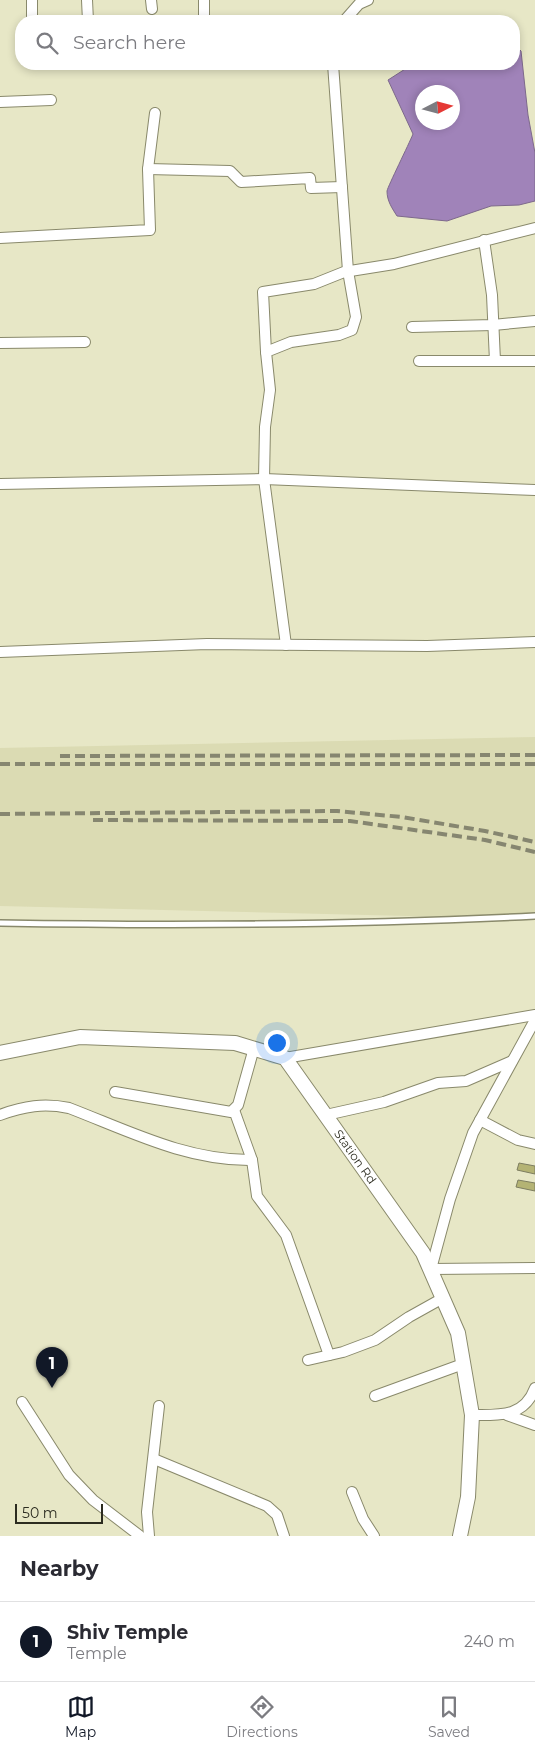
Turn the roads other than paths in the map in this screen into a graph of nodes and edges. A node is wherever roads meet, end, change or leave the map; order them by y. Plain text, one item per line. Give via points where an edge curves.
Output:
1 (32, 0) edge
2 (87, 0) edge
3 (204, 0) edge
4 (368, 0) edge
5 (32, 15) edge
6 (88, 15) edge
7 (204, 15) edge
8 (349, 15) edge
9 (334, 70) edge
10 (51, 100) dead end
11 (0, 102) edge
12 (155, 113) dead end
13 (148, 169) junction
14 (342, 187) junction
15 (535, 228) edge
16 (0, 238) edge
17 (484, 240) junction
18 (348, 271) junction
19 (535, 321) edge
20 (493, 325) junction
21 (412, 327) dead end
22 (85, 342) dead end
23 (0, 343) edge
24 (266, 352) junction
25 (420, 361) dead end
26 (495, 361) junction
27 (535, 362) edge
28 (264, 479) junction
29 (0, 484) edge
30 (535, 490) edge
31 (535, 642) edge
32 (286, 645) junction
33 (0, 652) edge
34 (535, 916) edge
35 (0, 923) edge
36 (535, 1015) edge
37 (535, 1020) edge
38 (254, 1048) junction
39 (0, 1053) edge
40 (285, 1058) junction
41 (512, 1061) junction
42 (115, 1092) dead end
43 (234, 1110) junction
44 (0, 1115) edge
45 (326, 1115) junction
46 (480, 1120) junction
47 (535, 1144) edge
48 (252, 1160) junction
49 (535, 1268) edge
50 (431, 1269) junction
51 (443, 1298) junction
52 (330, 1355) junction
53 (308, 1360) dead end
54 (463, 1364) junction
55 (535, 1388) edge
56 (375, 1396) dead end
57 (22, 1402) dead end
58 (159, 1406) dead end
59 (472, 1415) junction
60 (507, 1415) junction
61 (535, 1425) edge
62 (154, 1459) junction
63 (352, 1492) dead end
64 (140, 1536) edge
65 (149, 1536) edge
66 (284, 1536) edge
67 (374, 1536) edge
68 (460, 1536) edge

1 - 5 street
2 - 6 street
3 - 7 street
4 - 8 street via 359,4
9 - 14 street
10 - 11 street
12 - 13 street
13 - 14 street via 230,171 241,182 310,178 311,188
13 - 16 street via 152,225 149,231
14 - 18 street
15 - 17 street
17 - 18 street via 394,264
17 - 20 street
18 - 24 street via 314,284 263,292
18 - 24 street via 356,317 352,330 291,342
19 - 20 street
20 - 21 street
20 - 26 street
22 - 23 street
24 - 28 street via 270,390
25 - 26 street
26 - 27 street
28 - 29 street
28 - 30 street
28 - 32 street
31 - 32 street via 427,646
32 - 33 street via 208,644
34 - 35 lane via 408,922
36 - 40 street
37 - 41 street
38 - 39 street via 236,1043 80,1037
38 - 40 street
38 - 43 street
40 - 45 street, Station Rd
41 - 45 street via 466,1081 438,1082 384,1102
41 - 46 street
42 - 43 street via 224,1112
43 - 48 street
44 - 48 street via 30,1105 48,1104 70,1108 200,1156
45 - 50 street, Station Rd
46 - 47 street via 518,1140
46 - 50 street via 450,1199
48 - 52 street via 258,1196 286,1235
49 - 50 street
50 - 51 street, Station Rd
51 - 52 street via 381,1337
51 - 54 street, Station Rd via 458,1332
52 - 53 street
54 - 56 street
54 - 59 street, Station Rd
55 - 60 street via 525,1405
57 - 64 street via 69,1475 93,1500
58 - 62 street
59 - 60 street
59 - 68 street, Station Rd via 468,1497
60 - 61 street
62 - 65 street via 147,1512
62 - 66 street via 267,1506 277,1516
63 - 67 street

